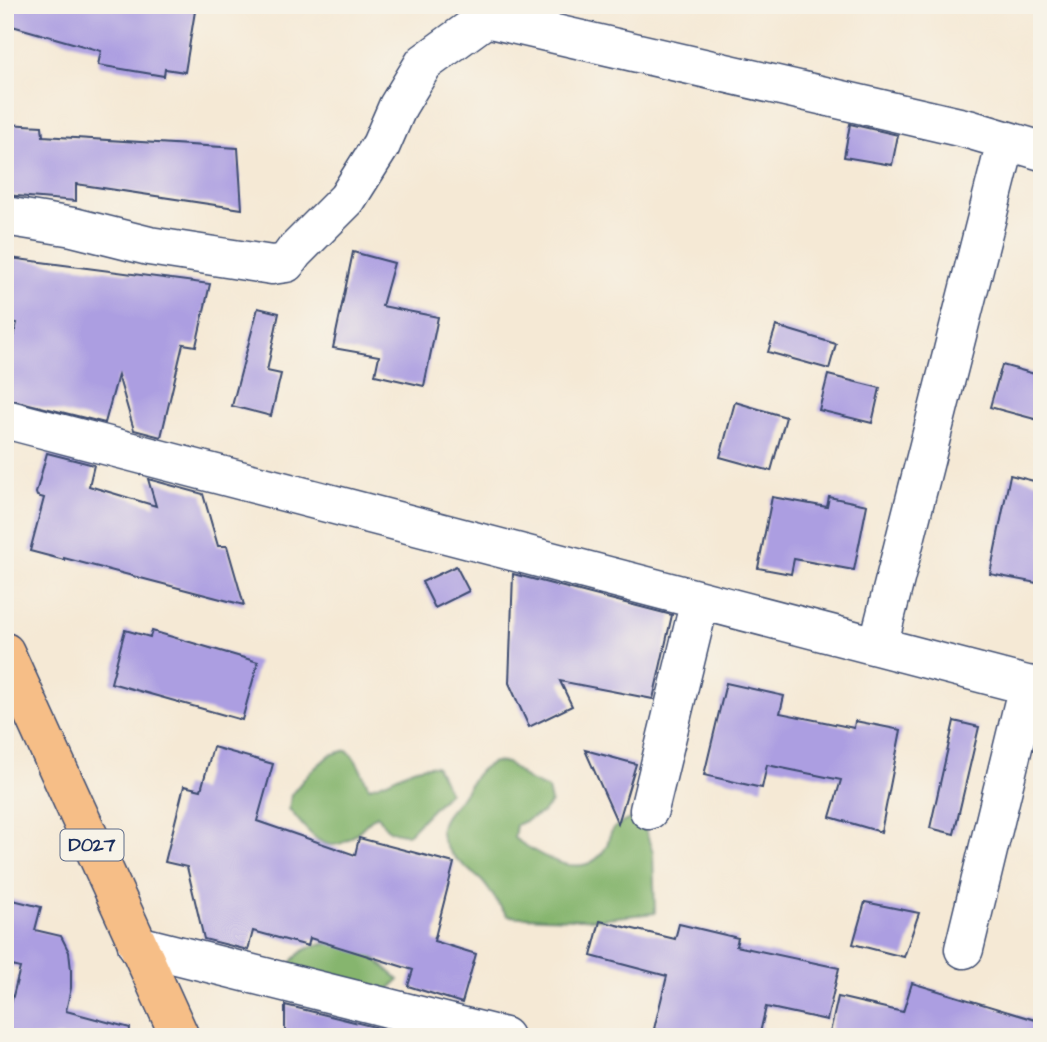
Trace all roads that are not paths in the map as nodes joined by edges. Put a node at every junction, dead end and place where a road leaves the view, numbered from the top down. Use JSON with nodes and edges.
{"nodes":[{"id":1,"x":1024,"y":146,"type":"edge"},
{"id":2,"x":5,"y":216,"type":"edge"},
{"id":3,"x":5,"y":419,"type":"edge"},
{"id":4,"x":700,"y":600,"type":"junction"},
{"id":5,"x":878,"y":646,"type":"junction"},
{"id":6,"x":5,"y":653,"type":"edge"},
{"id":7,"x":1035,"y":687,"type":"edge"},
{"id":8,"x":649,"y":810,"type":"dead end"},
{"id":9,"x":137,"y":945,"type":"junction"},
{"id":10,"x":964,"y":949,"type":"dead end"},
{"id":11,"x":180,"y":1037,"type":"edge"},
{"id":12,"x":505,"y":1037,"type":"edge"}],
"edges":[{"from":1,"to":2,"type":"street"},
{"from":1,"to":5,"type":"street"},
{"from":3,"to":4,"type":"street"},
{"from":4,"to":5,"type":"street"},
{"from":4,"to":8,"type":"street"},
{"from":5,"to":7,"type":"street"},
{"from":6,"to":9,"type":"main road","number":"D027"},
{"from":7,"to":10,"type":"street"},
{"from":9,"to":11,"type":"main road","number":"D027"},
{"from":9,"to":12,"type":"street"}]}
